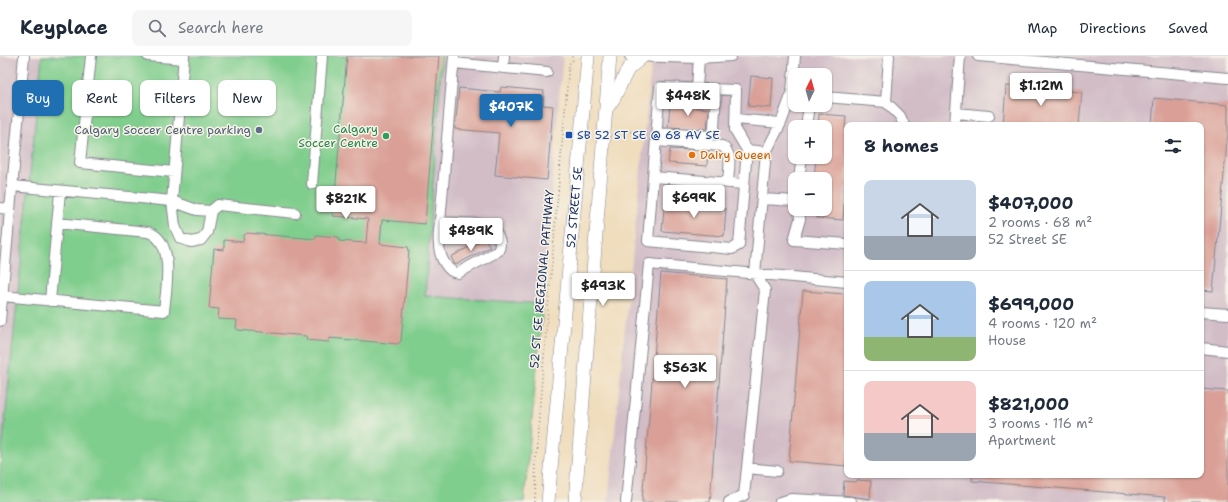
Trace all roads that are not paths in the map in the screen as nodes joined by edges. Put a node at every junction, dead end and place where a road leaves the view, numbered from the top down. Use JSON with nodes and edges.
{"nodes":[{"id":1,"x":24,"y":56,"type":"edge"},
{"id":2,"x":91,"y":56,"type":"edge"},
{"id":3,"x":148,"y":56,"type":"edge"},
{"id":4,"x":322,"y":56,"type":"edge"},
{"id":5,"x":504,"y":56,"type":"edge"},
{"id":6,"x":588,"y":56,"type":"edge"},
{"id":7,"x":610,"y":56,"type":"edge"},
{"id":8,"x":636,"y":56,"type":"edge"},
{"id":9,"x":731,"y":56,"type":"edge"},
{"id":10,"x":795,"y":56,"type":"edge"},
{"id":11,"x":889,"y":56,"type":"edge"},
{"id":12,"x":960,"y":56,"type":"edge"},
{"id":13,"x":978,"y":56,"type":"edge"},
{"id":14,"x":184,"y":58,"type":"edge"},
{"id":15,"x":699,"y":58,"type":"junction"},
{"id":16,"x":454,"y":60,"type":"edge"},
{"id":17,"x":503,"y":68,"type":"junction"},
{"id":18,"x":794,"y":68,"type":"edge"},
{"id":19,"x":547,"y":72,"type":"dead end"},
{"id":20,"x":1228,"y":78,"type":"edge"},
{"id":21,"x":697,"y":88,"type":"junction"},
{"id":22,"x":716,"y":89,"type":"junction"},
{"id":23,"x":832,"y":98,"type":"edge"},
{"id":24,"x":886,"y":102,"type":"junction"},
{"id":25,"x":788,"y":106,"type":"edge"},
{"id":26,"x":606,"y":109,"type":"junction"},
{"id":27,"x":956,"y":114,"type":"junction"},
{"id":28,"x":989,"y":116,"type":"dead end"},
{"id":29,"x":735,"y":119,"type":"junction"},
{"id":30,"x":903,"y":122,"type":"edge"},
{"id":31,"x":955,"y":122,"type":"edge"},
{"id":32,"x":781,"y":123,"type":"junction"},
{"id":33,"x":656,"y":136,"type":"junction"},
{"id":34,"x":747,"y":150,"type":"junction"},
{"id":35,"x":766,"y":152,"type":"junction"},
{"id":36,"x":174,"y":172,"type":"junction"},
{"id":37,"x":653,"y":177,"type":"junction"},
{"id":38,"x":728,"y":183,"type":"junction"},
{"id":39,"x":312,"y":184,"type":"dead end"},
{"id":40,"x":744,"y":184,"type":"junction"},
{"id":41,"x":12,"y":186,"type":"junction"},
{"id":42,"x":60,"y":192,"type":"junction"},
{"id":43,"x":762,"y":199,"type":"junction"},
{"id":44,"x":172,"y":201,"type":"junction"},
{"id":45,"x":788,"y":201,"type":"edge"},
{"id":46,"x":0,"y":208,"type":"edge"},
{"id":47,"x":10,"y":208,"type":"junction"},
{"id":48,"x":211,"y":211,"type":"junction"},
{"id":49,"x":295,"y":213,"type":"dead end"},
{"id":50,"x":800,"y":216,"type":"edge"},
{"id":51,"x":440,"y":222,"type":"junction"},
{"id":52,"x":57,"y":223,"type":"junction"},
{"id":53,"x":844,"y":244,"type":"edge"},
{"id":54,"x":755,"y":274,"type":"junction"},
{"id":55,"x":844,"y":282,"type":"edge"},
{"id":56,"x":2,"y":296,"type":"junction"},
{"id":57,"x":50,"y":301,"type":"junction"},
{"id":58,"x":1204,"y":312,"type":"edge"},
{"id":59,"x":1228,"y":314,"type":"edge"},
{"id":60,"x":0,"y":321,"type":"edge"},
{"id":61,"x":1204,"y":348,"type":"edge"},
{"id":62,"x":1228,"y":350,"type":"edge"},
{"id":63,"x":747,"y":468,"type":"junction"},
{"id":64,"x":778,"y":470,"type":"dead end"},
{"id":65,"x":548,"y":502,"type":"edge"},
{"id":66,"x":575,"y":502,"type":"edge"},
{"id":67,"x":626,"y":502,"type":"edge"},
{"id":68,"x":729,"y":502,"type":"edge"},
{"id":69,"x":780,"y":502,"type":"edge"},
{"id":70,"x":851,"y":502,"type":"edge"}],
"edges":[{"from":1,"to":41,"type":"street"},
{"from":2,"to":36,"type":"street"},
{"from":3,"to":14,"type":"street"},
{"from":4,"to":39,"type":"street"},
{"from":5,"to":17,"type":"street"},
{"from":6,"to":65,"type":"main road","name":"52 STREET SE"},
{"from":7,"to":26,"type":"main road","name":"52 STREET SE"},
{"from":8,"to":15,"type":"street"},
{"from":8,"to":26,"type":"main road"},
{"from":9,"to":15,"type":"street"},
{"from":10,"to":18,"type":"street"},
{"from":11,"to":24,"type":"street"},
{"from":12,"to":27,"type":"street"},
{"from":13,"to":20,"type":"street"},
{"from":14,"to":36,"type":"street"},
{"from":15,"to":21,"type":"street"},
{"from":16,"to":17,"type":"street"},
{"from":16,"to":51,"type":"street"},
{"from":17,"to":19,"type":"street"},
{"from":21,"to":22,"type":"street"},
{"from":21,"to":33,"type":"street"},
{"from":22,"to":29,"type":"street"},
{"from":22,"to":33,"type":"street"},
{"from":23,"to":24,"type":"street"},
{"from":24,"to":30,"type":"street"},
{"from":25,"to":32,"type":"street"},
{"from":26,"to":66,"type":"main road","name":"52 STREET SE"},
{"from":27,"to":28,"type":"street"},
{"from":27,"to":31,"type":"street"},
{"from":29,"to":32,"type":"street"},
{"from":29,"to":34,"type":"street"},
{"from":32,"to":35,"type":"street"},
{"from":33,"to":37,"type":"street"},
{"from":33,"to":38,"type":"street"},
{"from":34,"to":35,"type":"street"},
{"from":34,"to":40,"type":"street"},
{"from":35,"to":43,"type":"street"},
{"from":36,"to":44,"type":"street"},
{"from":37,"to":38,"type":"street"},
{"from":37,"to":40,"type":"street"},
{"from":38,"to":40,"type":"street"},
{"from":41,"to":42,"type":"street"},
{"from":41,"to":47,"type":"street"},
{"from":42,"to":44,"type":"street"},
{"from":42,"to":52,"type":"street"},
{"from":43,"to":45,"type":"street"},
{"from":43,"to":54,"type":"street"},
{"from":44,"to":48,"type":"street"},
{"from":44,"to":48,"type":"street"},
{"from":46,"to":47,"type":"street"},
{"from":47,"to":56,"type":"street"},
{"from":48,"to":49,"type":"street"},
{"from":50,"to":53,"type":"street"},
{"from":51,"to":51,"type":"street"},
{"from":52,"to":57,"type":"street"},
{"from":52,"to":57,"type":"street"},
{"from":54,"to":55,"type":"street"},
{"from":54,"to":63,"type":"street"},
{"from":54,"to":67,"type":"street"},
{"from":56,"to":57,"type":"street"},
{"from":56,"to":60,"type":"street"},
{"from":58,"to":59,"type":"street"},
{"from":61,"to":62,"type":"street"},
{"from":63,"to":64,"type":"street"},
{"from":63,"to":68,"type":"street"},
{"from":69,"to":70,"type":"street"}]}
